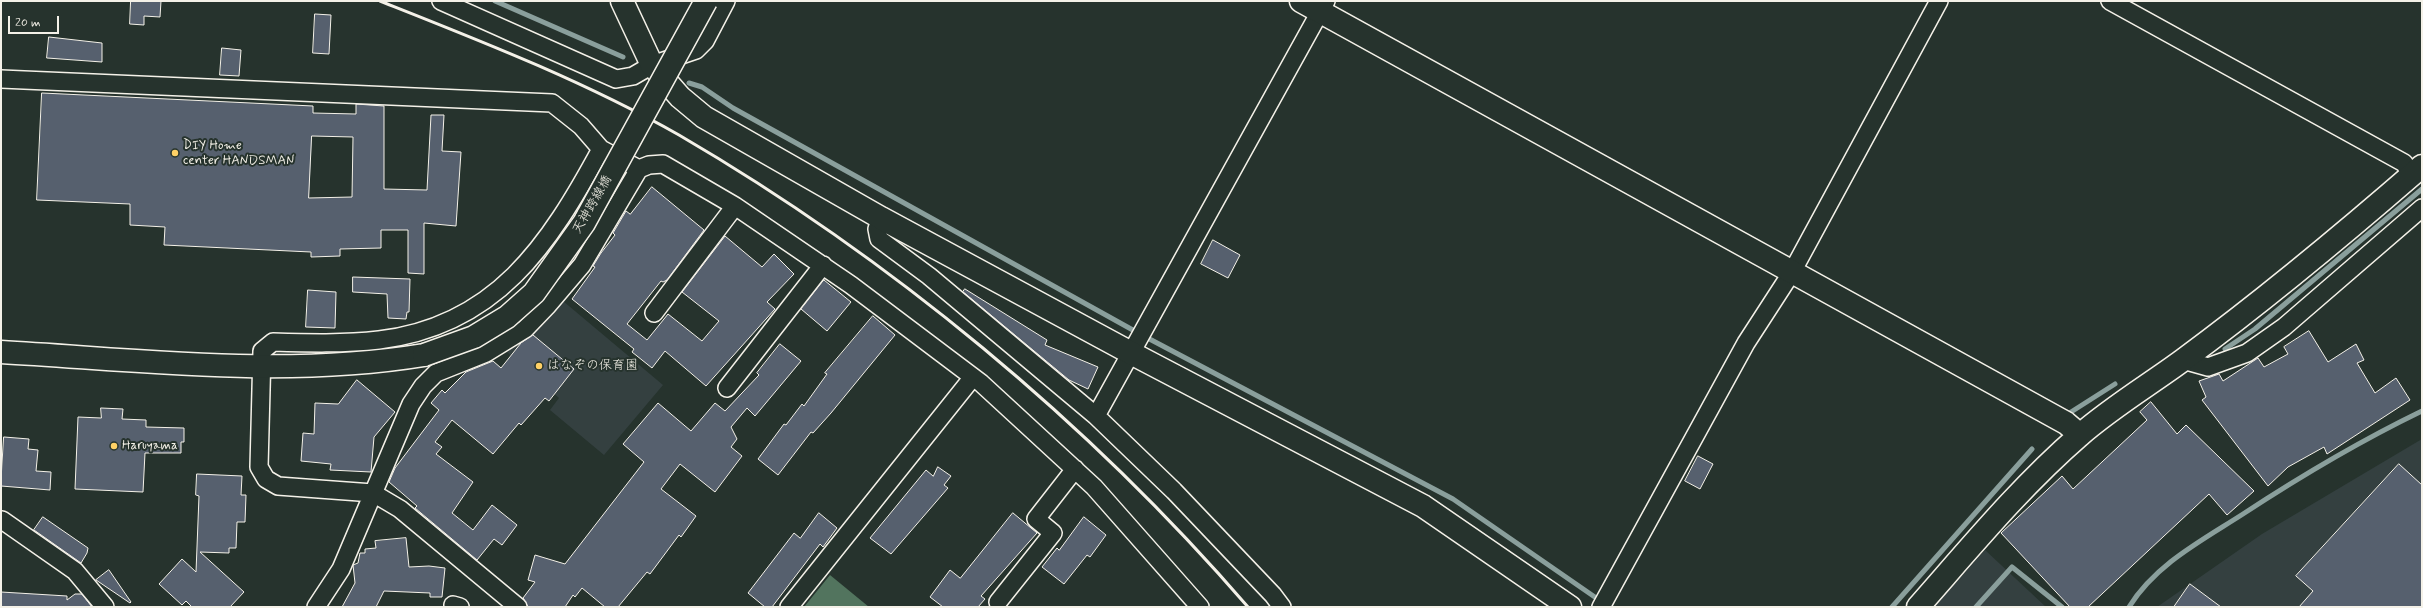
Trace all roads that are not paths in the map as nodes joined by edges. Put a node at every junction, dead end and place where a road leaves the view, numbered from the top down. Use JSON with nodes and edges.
{"nodes":[{"id":1,"x":441,"y":1,"type":"edge"},
{"id":2,"x":622,"y":1,"type":"edge"},
{"id":3,"x":706,"y":1,"type":"edge"},
{"id":4,"x":726,"y":1,"type":"edge"},
{"id":5,"x":1301,"y":1,"type":"edge"},
{"id":6,"x":1939,"y":1,"type":"edge"},
{"id":7,"x":2110,"y":1,"type":"edge"},
{"id":8,"x":1323,"y":6,"type":"edge"},
{"id":9,"x":652,"y":65,"type":"junction"},
{"id":10,"x":1,"y":80,"type":"edge"},
{"id":11,"x":601,"y":149,"type":"junction"},
{"id":12,"x":639,"y":169,"type":"junction"},
{"id":13,"x":2417,"y":171,"type":"edge"},
{"id":14,"x":735,"y":206,"type":"junction"},
{"id":15,"x":2422,"y":208,"type":"edge"},
{"id":16,"x":881,"y":218,"type":"junction"},
{"id":17,"x":823,"y":266,"type":"junction"},
{"id":18,"x":1792,"y":272,"type":"junction"},
{"id":19,"x":654,"y":312,"type":"dead end"},
{"id":20,"x":1134,"y":348,"type":"junction"},
{"id":21,"x":1,"y":352,"type":"edge"},
{"id":22,"x":2183,"y":360,"type":"junction"},
{"id":23,"x":261,"y":367,"type":"junction"},
{"id":24,"x":973,"y":377,"type":"junction"},
{"id":25,"x":728,"y":388,"type":"dead end"},
{"id":26,"x":1096,"y":416,"type":"junction"},
{"id":27,"x":2080,"y":435,"type":"junction"},
{"id":28,"x":1075,"y":469,"type":"junction"},
{"id":29,"x":373,"y":493,"type":"junction"},
{"id":30,"x":2,"y":520,"type":"edge"},
{"id":31,"x":998,"y":602,"type":"dead end"},
{"id":32,"x":1604,"y":602,"type":"edge"},
{"id":33,"x":105,"y":607,"type":"edge"},
{"id":34,"x":316,"y":607,"type":"edge"},
{"id":35,"x":518,"y":607,"type":"edge"},
{"id":36,"x":789,"y":607,"type":"edge"},
{"id":37,"x":1200,"y":607,"type":"edge"},
{"id":38,"x":1282,"y":607,"type":"edge"},
{"id":39,"x":1570,"y":607,"type":"edge"},
{"id":40,"x":1918,"y":607,"type":"edge"}],
"edges":[{"from":1,"to":9,"type":"street"},
{"from":2,"to":9,"type":"street"},
{"from":3,"to":23,"type":"street","name":"天神跨線橋","bridge":true},
{"from":4,"to":9,"type":"street"},
{"from":5,"to":8,"type":"street"},
{"from":6,"to":18,"type":"street"},
{"from":7,"to":13,"type":"street"},
{"from":8,"to":18,"type":"street"},
{"from":8,"to":20,"type":"street"},
{"from":9,"to":16,"type":"street"},
{"from":10,"to":11,"type":"street"},
{"from":11,"to":12,"type":"street"},
{"from":11,"to":23,"type":"street"},
{"from":12,"to":14,"type":"street"},
{"from":12,"to":29,"type":"street"},
{"from":13,"to":22,"type":"street"},
{"from":14,"to":17,"type":"street"},
{"from":14,"to":19,"type":"street"},
{"from":15,"to":22,"type":"street"},
{"from":16,"to":20,"type":"street"},
{"from":16,"to":26,"type":"street"},
{"from":17,"to":24,"type":"street"},
{"from":17,"to":25,"type":"street"},
{"from":18,"to":27,"type":"street"},
{"from":18,"to":32,"type":"street"},
{"from":20,"to":26,"type":"street"},
{"from":20,"to":39,"type":"street"},
{"from":21,"to":23,"type":"street","name":"天神跨線橋"},
{"from":22,"to":27,"type":"street"},
{"from":23,"to":29,"type":"street"},
{"from":24,"to":28,"type":"street"},
{"from":24,"to":36,"type":"street"},
{"from":26,"to":38,"type":"street"},
{"from":27,"to":40,"type":"street"},
{"from":28,"to":31,"type":"street"},
{"from":28,"to":37,"type":"street"},
{"from":29,"to":34,"type":"street"},
{"from":29,"to":35,"type":"street"},
{"from":30,"to":33,"type":"street"}]}
